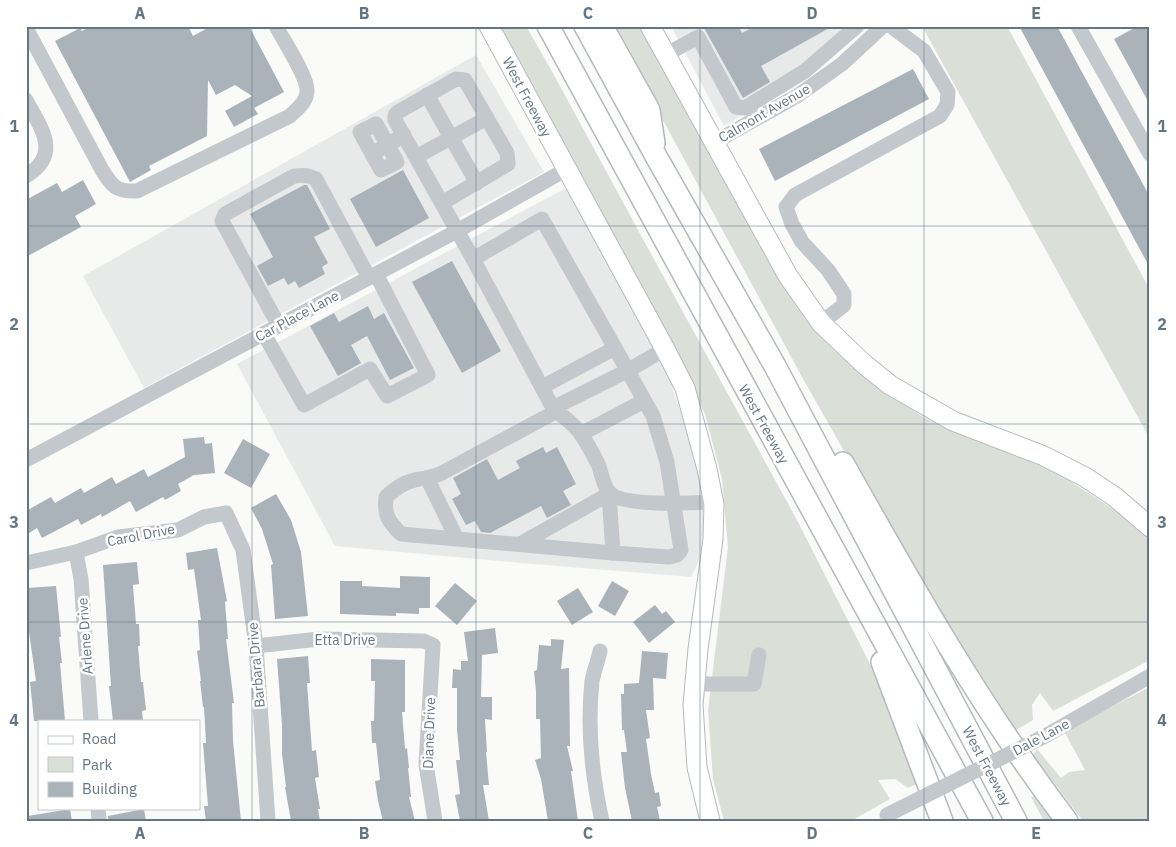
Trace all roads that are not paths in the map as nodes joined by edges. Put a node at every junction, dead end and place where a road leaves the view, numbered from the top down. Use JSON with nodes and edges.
{"nodes":[{"id":1,"x":276,"y":26,"type":"edge"},
{"id":2,"x":489,"y":26,"type":"edge"},
{"id":3,"x":536,"y":26,"type":"edge"},
{"id":4,"x":548,"y":26,"type":"edge"},
{"id":5,"x":585,"y":26,"type":"edge"},
{"id":6,"x":602,"y":26,"type":"edge"},
{"id":7,"x":650,"y":26,"type":"edge"},
{"id":8,"x":857,"y":26,"type":"edge"},
{"id":9,"x":883,"y":26,"type":"edge"},
{"id":10,"x":891,"y":26,"type":"edge"},
{"id":11,"x":1078,"y":26,"type":"edge"},
{"id":12,"x":26,"y":28,"type":"edge"},
{"id":13,"x":695,"y":32,"type":"edge"},
{"id":14,"x":561,"y":50,"type":"junction"},
{"id":15,"x":665,"y":55,"type":"junction"},
{"id":16,"x":427,"y":95,"type":"junction"},
{"id":17,"x":26,"y":100,"type":"edge"},
{"id":18,"x":487,"y":118,"type":"junction"},
{"id":19,"x":404,"y":136,"type":"junction"},
{"id":20,"x":451,"y":137,"type":"junction"},
{"id":21,"x":713,"y":143,"type":"junction"},
{"id":22,"x":388,"y":145,"type":"junction"},
{"id":23,"x":1150,"y":154,"type":"edge"},
{"id":24,"x":416,"y":157,"type":"junction"},
{"id":25,"x":656,"y":158,"type":"junction"},
{"id":26,"x":566,"y":169,"type":"junction"},
{"id":27,"x":26,"y":176,"type":"edge"},
{"id":28,"x":477,"y":182,"type":"junction"},
{"id":29,"x":442,"y":203,"type":"junction"},
{"id":30,"x":457,"y":230,"type":"junction"},
{"id":31,"x":473,"y":259,"type":"junction"},
{"id":32,"x":373,"y":276,"type":"junction"},
{"id":33,"x":821,"y":322,"type":"junction"},
{"id":34,"x":278,"y":326,"type":"junction"},
{"id":35,"x":264,"y":334,"type":"junction"},
{"id":36,"x":614,"y":348,"type":"junction"},
{"id":37,"x":665,"y":349,"type":"junction"},
{"id":38,"x":775,"y":366,"type":"junction"},
{"id":39,"x":626,"y":370,"type":"junction"},
{"id":40,"x":542,"y":387,"type":"junction"},
{"id":41,"x":644,"y":401,"type":"junction"},
{"id":42,"x":555,"y":409,"type":"junction"},
{"id":43,"x":581,"y":434,"type":"junction"},
{"id":44,"x":26,"y":460,"type":"edge"},
{"id":45,"x":427,"y":478,"type":"junction"},
{"id":46,"x":609,"y":494,"type":"junction"},
{"id":47,"x":713,"y":502,"type":"junction"},
{"id":48,"x":674,"y":504,"type":"junction"},
{"id":49,"x":226,"y":513,"type":"joint"},
{"id":50,"x":1150,"y":527,"type":"edge"},
{"id":51,"x":457,"y":539,"type":"junction"},
{"id":52,"x":520,"y":544,"type":"junction"},
{"id":53,"x":76,"y":552,"type":"junction"},
{"id":54,"x":613,"y":554,"type":"junction"},
{"id":55,"x":26,"y":563,"type":"edge"},
{"id":56,"x":864,"y":607,"type":"junction"},
{"id":57,"x":433,"y":645,"type":"joint"},
{"id":58,"x":256,"y":646,"type":"junction"},
{"id":59,"x":600,"y":651,"type":"dead end"},
{"id":60,"x":759,"y":655,"type":"dead end"},
{"id":61,"x":1150,"y":676,"type":"edge"},
{"id":62,"x":695,"y":684,"type":"junction"},
{"id":63,"x":91,"y":720,"type":"edge"},
{"id":64,"x":942,"y":749,"type":"junction"},
{"id":65,"x":883,"y":818,"type":"edge"},
{"id":66,"x":268,"y":821,"type":"edge"},
{"id":67,"x":435,"y":821,"type":"edge"},
{"id":68,"x":602,"y":821,"type":"edge"},
{"id":69,"x":710,"y":821,"type":"edge"},
{"id":70,"x":942,"y":821,"type":"edge"},
{"id":71,"x":968,"y":821,"type":"edge"},
{"id":72,"x":982,"y":821,"type":"edge"},
{"id":73,"x":1016,"y":821,"type":"edge"},
{"id":74,"x":1067,"y":821,"type":"edge"}],
"edges":[{"from":1,"to":12,"type":"street"},
{"from":2,"to":26,"type":"main road","name":"West Freeway"},
{"from":3,"to":14,"type":"highway"},
{"from":4,"to":14,"type":"highway","name":"West Freeway"},
{"from":5,"to":25,"type":"highway","name":"West Freeway"},
{"from":6,"to":25,"type":"highway"},
{"from":7,"to":15,"type":"main road"},
{"from":8,"to":13,"type":"street"},
{"from":9,"to":21,"type":"street","name":"Calmont Avenue"},
{"from":10,"to":33,"type":"street"},
{"from":11,"to":23,"type":"street"},
{"from":13,"to":15,"type":"street"},
{"from":14,"to":56,"type":"highway","name":"West Freeway"},
{"from":15,"to":21,"type":"main road"},
{"from":16,"to":18,"type":"street"},
{"from":16,"to":19,"type":"street"},
{"from":16,"to":20,"type":"street"},
{"from":17,"to":27,"type":"street"},
{"from":18,"to":20,"type":"street"},
{"from":18,"to":28,"type":"street"},
{"from":19,"to":22,"type":"street"},
{"from":19,"to":24,"type":"street"},
{"from":20,"to":24,"type":"street"},
{"from":20,"to":28,"type":"street"},
{"from":21,"to":33,"type":"main road"},
{"from":22,"to":22,"type":"street"},
{"from":24,"to":29,"type":"street"},
{"from":25,"to":38,"type":"highway","name":"West Freeway"},
{"from":26,"to":30,"type":"street","name":"Car Place Lane"},
{"from":26,"to":37,"type":"main road","name":"West Freeway"},
{"from":28,"to":29,"type":"street"},
{"from":29,"to":30,"type":"street"},
{"from":30,"to":31,"type":"street"},
{"from":30,"to":32,"type":"street","name":"Car Place Lane"},
{"from":31,"to":36,"type":"street"},
{"from":31,"to":40,"type":"street"},
{"from":32,"to":34,"type":"street","name":"Car Place Lane"},
{"from":32,"to":34,"type":"street"},
{"from":32,"to":35,"type":"street"},
{"from":33,"to":50,"type":"main road"},
{"from":34,"to":35,"type":"street","name":"Car Place Lane"},
{"from":35,"to":44,"type":"street","name":"Car Place Lane"},
{"from":36,"to":39,"type":"street"},
{"from":36,"to":40,"type":"street"},
{"from":37,"to":39,"type":"street"},
{"from":37,"to":47,"type":"main road","name":"West Freeway"},
{"from":38,"to":73,"type":"highway","name":"West Freeway"},
{"from":38,"to":74,"type":"highway"},
{"from":39,"to":41,"type":"street"},
{"from":39,"to":42,"type":"street"},
{"from":40,"to":42,"type":"street"},
{"from":41,"to":43,"type":"street"},
{"from":41,"to":48,"type":"street"},
{"from":42,"to":43,"type":"street"},
{"from":42,"to":45,"type":"street"},
{"from":43,"to":46,"type":"street"},
{"from":45,"to":51,"type":"street"},
{"from":45,"to":51,"type":"street"},
{"from":46,"to":48,"type":"street"},
{"from":46,"to":52,"type":"street"},
{"from":46,"to":54,"type":"street"},
{"from":47,"to":48,"type":"street"},
{"from":47,"to":62,"type":"main road","name":"West Freeway"},
{"from":48,"to":54,"type":"street"},
{"from":49,"to":53,"type":"street","name":"Carol Drive"},
{"from":49,"to":58,"type":"street","name":"Barbara Drive"},
{"from":51,"to":52,"type":"street"},
{"from":52,"to":54,"type":"street"},
{"from":53,"to":55,"type":"street","name":"Carol Drive"},
{"from":53,"to":63,"type":"street","name":"Arlene Drive"},
{"from":56,"to":64,"type":"highway","name":"West Freeway"},
{"from":56,"to":70,"type":"highway"},
{"from":57,"to":58,"type":"street","name":"Etta Drive"},
{"from":57,"to":67,"type":"street","name":"Diane Drive"},
{"from":58,"to":66,"type":"street","name":"Barbara Drive"},
{"from":59,"to":68,"type":"street"},
{"from":60,"to":62,"type":"street"},
{"from":61,"to":65,"type":"street","name":"Dale Lane","bridge":true},
{"from":62,"to":69,"type":"main road","name":"West Freeway"},
{"from":64,"to":71,"type":"highway"},
{"from":64,"to":72,"type":"highway","name":"West Freeway"}]}
